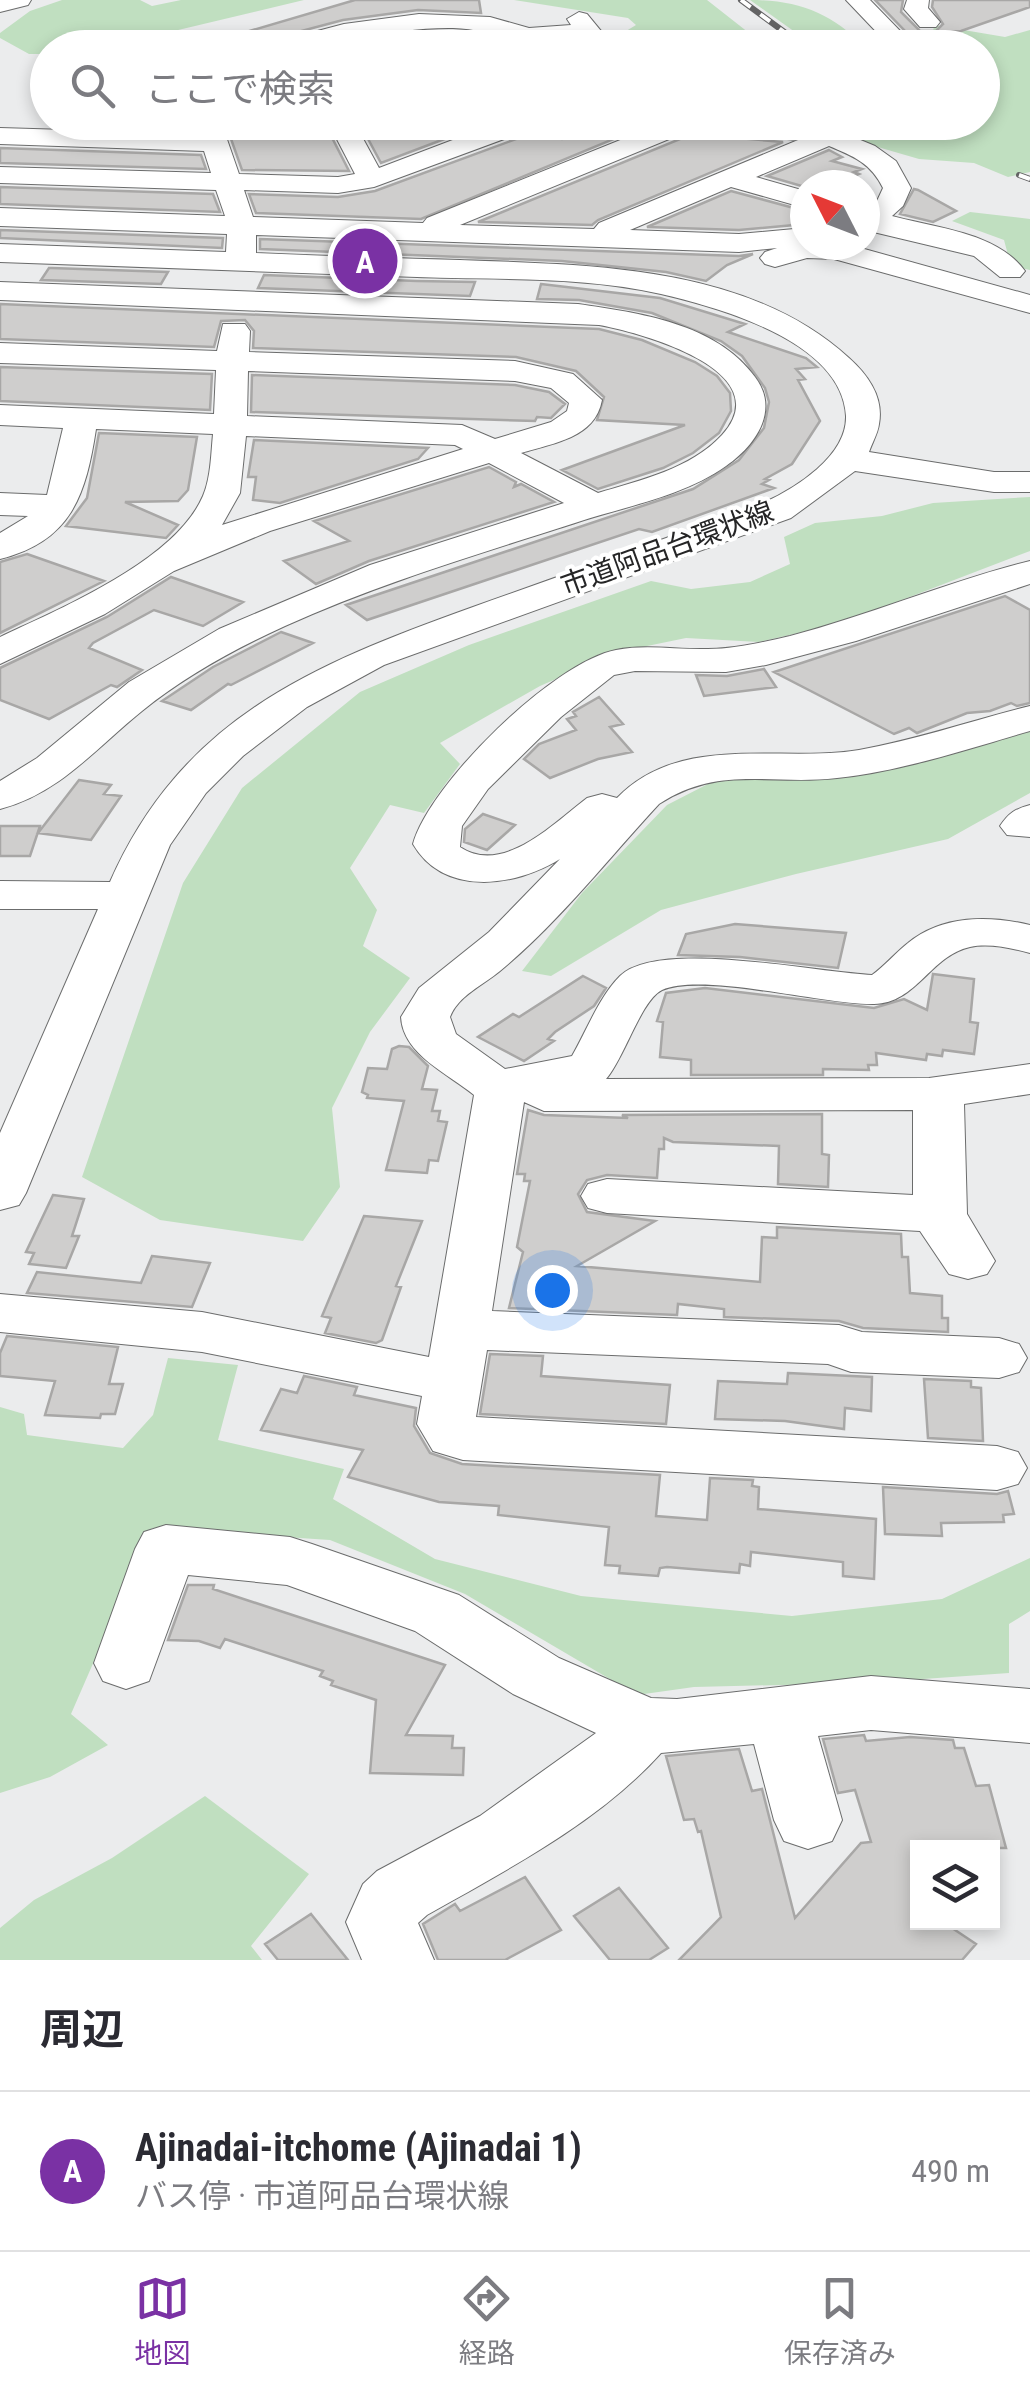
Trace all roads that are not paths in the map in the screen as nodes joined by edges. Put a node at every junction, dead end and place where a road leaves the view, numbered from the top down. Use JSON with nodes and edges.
{"nodes":[{"id":1,"x":20,"y":0,"type":"edge"},
{"id":2,"x":857,"y":0,"type":"edge"},
{"id":3,"x":0,"y":5,"type":"edge"},
{"id":4,"x":442,"y":6,"type":"edge"},
{"id":5,"x":352,"y":16,"type":"junction"},
{"id":6,"x":579,"y":19,"type":"dead end"},
{"id":7,"x":316,"y":30,"type":"edge"},
{"id":8,"x":386,"y":30,"type":"edge"},
{"id":9,"x":527,"y":30,"type":"edge"},
{"id":10,"x":588,"y":30,"type":"edge"},
{"id":11,"x":886,"y":30,"type":"edge"},
{"id":12,"x":30,"y":132,"type":"edge"},
{"id":13,"x":0,"y":136,"type":"edge"},
{"id":14,"x":215,"y":140,"type":"edge"},
{"id":15,"x":350,"y":140,"type":"edge"},
{"id":16,"x":458,"y":140,"type":"edge"},
{"id":17,"x":645,"y":140,"type":"edge"},
{"id":18,"x":820,"y":140,"type":"edge"},
{"id":19,"x":830,"y":140,"type":"edge"},
{"id":20,"x":0,"y":175,"type":"edge"},
{"id":21,"x":374,"y":178,"type":"junction"},
{"id":22,"x":729,"y":178,"type":"junction"},
{"id":23,"x":229,"y":183,"type":"junction"},
{"id":24,"x":790,"y":196,"type":"edge"},
{"id":25,"x":880,"y":210,"type":"edge"},
{"id":26,"x":0,"y":218,"type":"edge"},
{"id":27,"x":880,"y":223,"type":"edge"},
{"id":28,"x":242,"y":226,"type":"junction"},
{"id":29,"x":421,"y":232,"type":"junction"},
{"id":30,"x":602,"y":238,"type":"junction"},
{"id":31,"x":790,"y":239,"type":"edge"},
{"id":32,"x":0,"y":253,"type":"edge"},
{"id":33,"x":241,"y":262,"type":"junction"},
{"id":34,"x":1010,"y":271,"type":"dead end"},
{"id":35,"x":0,"y":291,"type":"edge"},
{"id":36,"x":700,"y":298,"type":"junction"},
{"id":37,"x":237,"y":300,"type":"junction"},
{"id":38,"x":1030,"y":304,"type":"edge"},
{"id":39,"x":496,"y":309,"type":"junction"},
{"id":40,"x":648,"y":327,"type":"junction"},
{"id":41,"x":0,"y":353,"type":"edge"},
{"id":42,"x":232,"y":363,"type":"junction"},
{"id":43,"x":480,"y":370,"type":"junction"},
{"id":44,"x":0,"y":416,"type":"edge"},
{"id":45,"x":80,"y":419,"type":"junction"},
{"id":46,"x":228,"y":425,"type":"junction"},
{"id":47,"x":495,"y":450,"type":"junction"},
{"id":48,"x":846,"y":459,"type":"junction"},
{"id":49,"x":1030,"y":482,"type":"edge"},
{"id":50,"x":0,"y":504,"type":"edge"},
{"id":51,"x":60,"y":506,"type":"junction"},
{"id":52,"x":216,"y":506,"type":"junction"},
{"id":53,"x":579,"y":510,"type":"junction"},
{"id":54,"x":258,"y":523,"type":"junction"},
{"id":55,"x":0,"y":548,"type":"edge"},
{"id":56,"x":620,"y":552,"type":"dead end"},
{"id":57,"x":169,"y":562,"type":"junction"},
{"id":58,"x":1030,"y":572,"type":"edge"},
{"id":59,"x":0,"y":652,"type":"edge"},
{"id":60,"x":1030,"y":718,"type":"edge"},
{"id":61,"x":854,"y":763,"type":"junction"},
{"id":62,"x":0,"y":796,"type":"edge"},
{"id":63,"x":0,"y":895,"type":"edge"},
{"id":64,"x":128,"y":896,"type":"junction"},
{"id":65,"x":1030,"y":939,"type":"edge"},
{"id":66,"x":1030,"y":1079,"type":"edge"},
{"id":67,"x":498,"y":1091,"type":"junction"},
{"id":68,"x":938,"y":1092,"type":"junction"},
{"id":69,"x":19,"y":1108,"type":"edge"},
{"id":70,"x":0,"y":1192,"type":"edge"},
{"id":71,"x":607,"y":1196,"type":"dead end"},
{"id":72,"x":940,"y":1214,"type":"junction"},
{"id":73,"x":968,"y":1260,"type":"dead end"},
{"id":74,"x":0,"y":1313,"type":"edge"},
{"id":75,"x":458,"y":1356,"type":"junction"},
{"id":76,"x":999,"y":1358,"type":"dead end"},
{"id":77,"x":997,"y":1468,"type":"dead end"},
{"id":78,"x":126,"y":1662,"type":"dead end"},
{"id":79,"x":779,"y":1714,"type":"junction"},
{"id":80,"x":645,"y":1724,"type":"junction"},
{"id":81,"x":1026,"y":1726,"type":"edge"},
{"id":82,"x":808,"y":1820,"type":"dead end"},
{"id":83,"x":398,"y":1960,"type":"edge"}],
"edges":[{"from":1,"to":3,"type":"street"},
{"from":2,"to":11,"type":"street"},
{"from":4,"to":5,"type":"street"},
{"from":4,"to":9,"type":"street"},
{"from":5,"to":7,"type":"street"},
{"from":5,"to":8,"type":"street"},
{"from":6,"to":10,"type":"street"},
{"from":12,"to":13,"type":"street"},
{"from":14,"to":23,"type":"street"},
{"from":15,"to":21,"type":"street"},
{"from":16,"to":21,"type":"street"},
{"from":17,"to":29,"type":"street"},
{"from":18,"to":22,"type":"street"},
{"from":19,"to":25,"type":"street"},
{"from":20,"to":23,"type":"street"},
{"from":21,"to":23,"type":"street"},
{"from":22,"to":24,"type":"street"},
{"from":22,"to":30,"type":"street"},
{"from":23,"to":28,"type":"street"},
{"from":26,"to":28,"type":"street"},
{"from":27,"to":34,"type":"street"},
{"from":28,"to":29,"type":"street"},
{"from":28,"to":33,"type":"street"},
{"from":29,"to":30,"type":"street"},
{"from":30,"to":31,"type":"street"},
{"from":32,"to":33,"type":"street","name":"市道阿品台環状線"},
{"from":33,"to":36,"type":"street","name":"市道阿品台環状線"},
{"from":33,"to":37,"type":"street"},
{"from":35,"to":37,"type":"street"},
{"from":36,"to":38,"type":"street"},
{"from":36,"to":40,"type":"street"},
{"from":36,"to":48,"type":"street","name":"市道阿品台環状線"},
{"from":37,"to":39,"type":"street"},
{"from":37,"to":42,"type":"street"},
{"from":39,"to":40,"type":"street"},
{"from":39,"to":43,"type":"street"},
{"from":40,"to":53,"type":"street"},
{"from":41,"to":42,"type":"street"},
{"from":42,"to":43,"type":"street"},
{"from":42,"to":46,"type":"street"},
{"from":43,"to":47,"type":"street"},
{"from":44,"to":45,"type":"street"},
{"from":45,"to":46,"type":"street"},
{"from":45,"to":51,"type":"street"},
{"from":46,"to":47,"type":"street"},
{"from":46,"to":52,"type":"street"},
{"from":47,"to":53,"type":"street"},
{"from":47,"to":54,"type":"street"},
{"from":48,"to":49,"type":"street"},
{"from":48,"to":64,"type":"street","name":"市道阿品台環状線"},
{"from":50,"to":51,"type":"street"},
{"from":51,"to":55,"type":"street"},
{"from":52,"to":54,"type":"street"},
{"from":52,"to":57,"type":"street"},
{"from":53,"to":56,"type":"street"},
{"from":53,"to":62,"type":"street"},
{"from":54,"to":57,"type":"street"},
{"from":57,"to":59,"type":"street"},
{"from":58,"to":61,"type":"street"},
{"from":60,"to":61,"type":"street"},
{"from":61,"to":67,"type":"street"},
{"from":63,"to":64,"type":"street"},
{"from":64,"to":69,"type":"street","name":"市道阿品台環状線"},
{"from":65,"to":67,"type":"street"},
{"from":66,"to":68,"type":"street"},
{"from":67,"to":68,"type":"street"},
{"from":67,"to":75,"type":"street"},
{"from":68,"to":72,"type":"street"},
{"from":69,"to":70,"type":"street","name":"市道阿品台環状線"},
{"from":71,"to":72,"type":"street"},
{"from":72,"to":73,"type":"street"},
{"from":74,"to":75,"type":"street"},
{"from":75,"to":76,"type":"street"},
{"from":75,"to":77,"type":"street"},
{"from":78,"to":80,"type":"street"},
{"from":79,"to":80,"type":"street"},
{"from":79,"to":81,"type":"street"},
{"from":79,"to":82,"type":"street"},
{"from":80,"to":83,"type":"street"}]}
